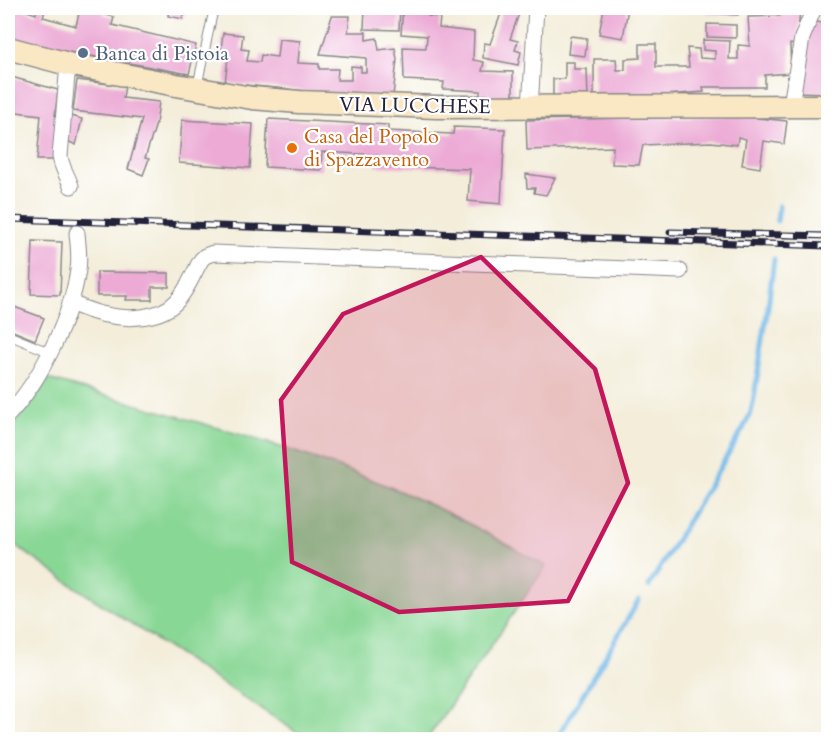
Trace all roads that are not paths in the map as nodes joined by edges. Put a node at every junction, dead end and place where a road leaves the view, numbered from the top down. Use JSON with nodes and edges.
{"nodes":[{"id":1,"x":214,"y":8,"type":"edge"},
{"id":2,"x":536,"y":8,"type":"edge"},
{"id":3,"x":814,"y":8,"type":"edge"},
{"id":4,"x":8,"y":48,"type":"edge"},
{"id":5,"x":68,"y":64,"type":"junction"},
{"id":6,"x":196,"y":89,"type":"junction"},
{"id":7,"x":791,"y":105,"type":"junction"},
{"id":8,"x":828,"y":106,"type":"edge"},
{"id":9,"x":530,"y":108,"type":"junction"},
{"id":10,"x":71,"y":186,"type":"dead end"},
{"id":11,"x":77,"y":233,"type":"dead end"},
{"id":12,"x":680,"y":271,"type":"dead end"},
{"id":13,"x":70,"y":303,"type":"junction"},
{"id":14,"x":8,"y":335,"type":"edge"},
{"id":15,"x":49,"y":352,"type":"junction"},
{"id":16,"x":8,"y":415,"type":"edge"}],
"edges":[{"from":1,"to":6,"type":"lane"},
{"from":2,"to":9,"type":"street"},
{"from":3,"to":7,"type":"street"},
{"from":4,"to":5,"type":"street","name":"VIA LUCCHESE"},
{"from":5,"to":6,"type":"street","name":"VIA LUCCHESE"},
{"from":5,"to":10,"type":"street"},
{"from":6,"to":9,"type":"street","name":"VIA LUCCHESE"},
{"from":7,"to":8,"type":"street","name":"VIA LUCCHESE"},
{"from":7,"to":9,"type":"street","name":"VIA LUCCHESE"},
{"from":11,"to":13,"type":"street"},
{"from":12,"to":13,"type":"street"},
{"from":13,"to":15,"type":"street"},
{"from":14,"to":15,"type":"lane"},
{"from":15,"to":16,"type":"street"}]}
